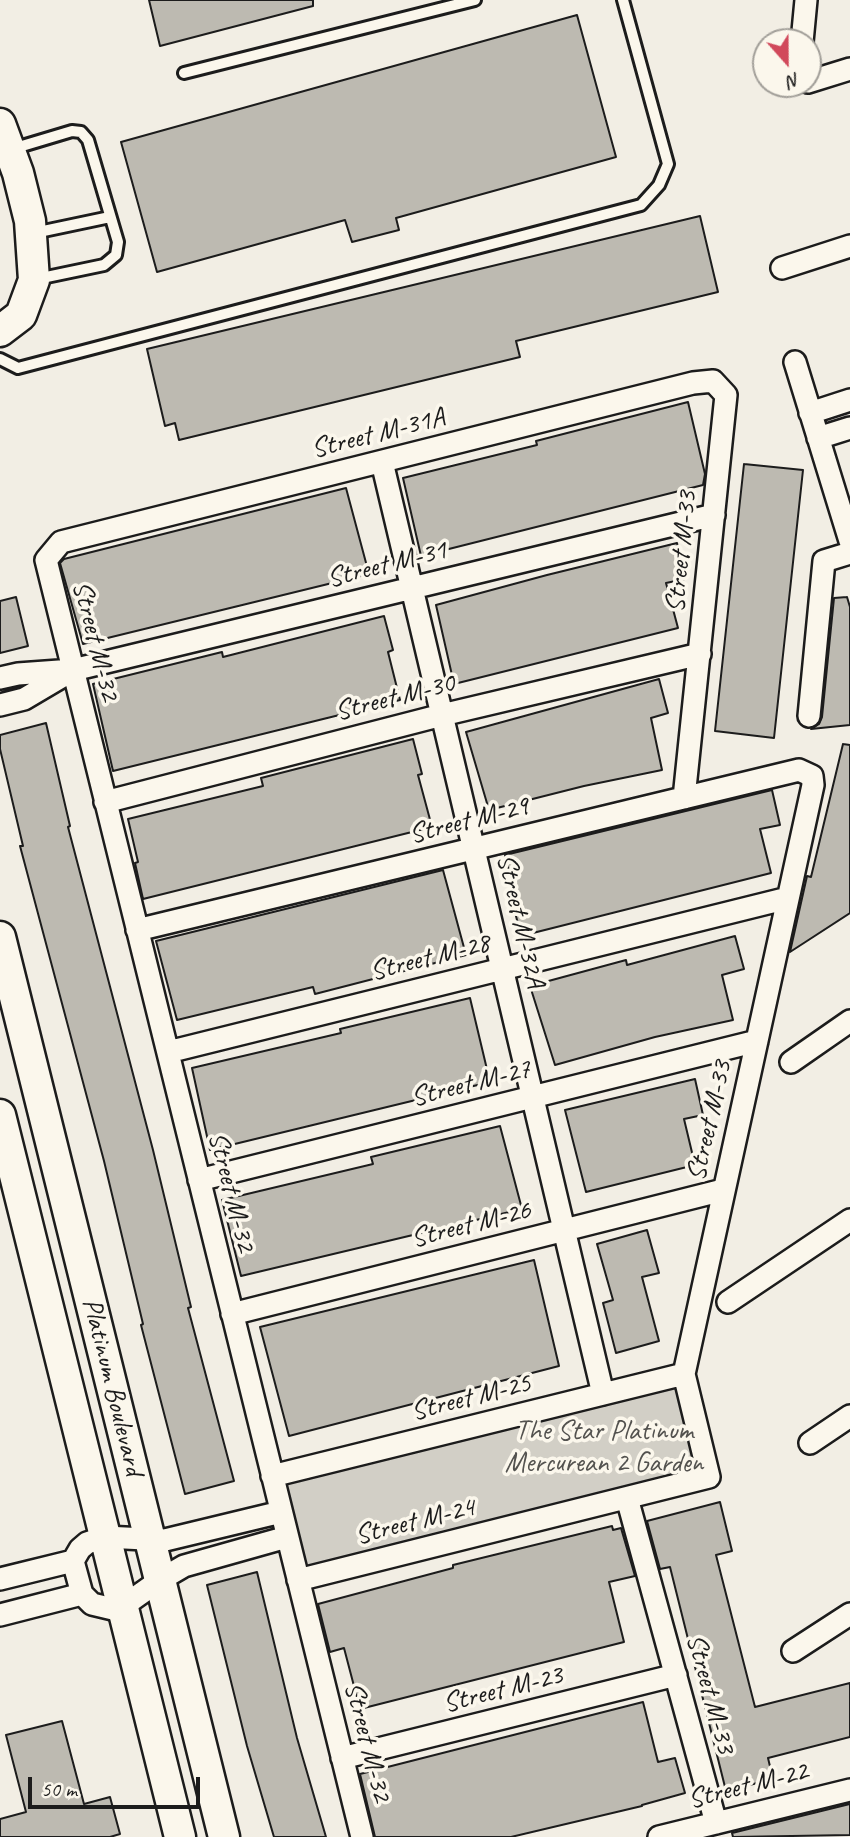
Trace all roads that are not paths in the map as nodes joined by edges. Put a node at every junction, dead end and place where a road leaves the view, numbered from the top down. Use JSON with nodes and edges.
{"nodes":[{"id":1,"x":475,"y":0,"type":"edge"},
{"id":2,"x":623,"y":0,"type":"edge"},
{"id":3,"x":806,"y":0,"type":"edge"},
{"id":4,"x":803,"y":28,"type":"edge"},
{"id":5,"x":850,"y":69,"type":"edge"},
{"id":6,"x":184,"y":73,"type":"dead end"},
{"id":7,"x":822,"y":78,"type":"edge"},
{"id":8,"x":5,"y":137,"type":"edge"},
{"id":9,"x":110,"y":217,"type":"junction"},
{"id":10,"x":31,"y":234,"type":"junction"},
{"id":11,"x":850,"y":246,"type":"edge"},
{"id":12,"x":782,"y":268,"type":"dead end"},
{"id":13,"x":34,"y":280,"type":"junction"},
{"id":14,"x":0,"y":331,"type":"edge"},
{"id":15,"x":0,"y":359,"type":"edge"},
{"id":16,"x":795,"y":362,"type":"dead end"},
{"id":17,"x":726,"y":395,"type":"joint"},
{"id":18,"x":850,"y":400,"type":"edge"},
{"id":19,"x":810,"y":413,"type":"junction"},
{"id":20,"x":850,"y":428,"type":"edge"},
{"id":21,"x":818,"y":438,"type":"junction"},
{"id":22,"x":383,"y":462,"type":"junction"},
{"id":23,"x":714,"y":515,"type":"junction"},
{"id":24,"x":850,"y":541,"type":"edge"},
{"id":25,"x":850,"y":553,"type":"edge"},
{"id":26,"x":46,"y":560,"type":"joint"},
{"id":27,"x":412,"y":587,"type":"junction"},
{"id":28,"x":700,"y":654,"type":"junction"},
{"id":29,"x":73,"y":670,"type":"junction"},
{"id":30,"x":0,"y":678,"type":"edge"},
{"id":31,"x":0,"y":705,"type":"edge"},
{"id":32,"x":442,"y":715,"type":"junction"},
{"id":33,"x":809,"y":716,"type":"dead end"},
{"id":34,"x":812,"y":776,"type":"joint"},
{"id":35,"x":684,"y":798,"type":"junction"},
{"id":36,"x":105,"y":802,"type":"junction"},
{"id":37,"x":474,"y":849,"type":"junction"},
{"id":38,"x":788,"y":898,"type":"junction"},
{"id":39,"x":137,"y":930,"type":"junction"},
{"id":40,"x":0,"y":937,"type":"edge"},
{"id":41,"x":502,"y":969,"type":"junction"},
{"id":42,"x":850,"y":1021,"type":"edge"},
{"id":43,"x":757,"y":1041,"type":"junction"},
{"id":44,"x":168,"y":1052,"type":"junction"},
{"id":45,"x":791,"y":1062,"type":"dead end"},
{"id":46,"x":533,"y":1097,"type":"junction"},
{"id":47,"x":0,"y":1115,"type":"edge"},
{"id":48,"x":199,"y":1180,"type":"junction"},
{"id":49,"x":723,"y":1190,"type":"junction"},
{"id":50,"x":850,"y":1220,"type":"edge"},
{"id":51,"x":564,"y":1230,"type":"junction"},
{"id":52,"x":728,"y":1302,"type":"dead end"},
{"id":53,"x":232,"y":1314,"type":"junction"},
{"id":54,"x":684,"y":1374,"type":"junction"},
{"id":55,"x":603,"y":1394,"type":"junction"},
{"id":56,"x":850,"y":1416,"type":"edge"},
{"id":57,"x":810,"y":1443,"type":"dead end"},
{"id":58,"x":272,"y":1476,"type":"junction"},
{"id":59,"x":709,"y":1477,"type":"joint"},
{"id":60,"x":628,"y":1498,"type":"junction"},
{"id":61,"x":281,"y":1511,"type":"junction"},
{"id":62,"x":105,"y":1537,"type":"junction"},
{"id":63,"x":288,"y":1537,"type":"junction"},
{"id":64,"x":150,"y":1539,"type":"junction"},
{"id":65,"x":74,"y":1561,"type":"junction"},
{"id":66,"x":0,"y":1579,"type":"edge"},
{"id":67,"x":160,"y":1580,"type":"junction"},
{"id":68,"x":298,"y":1580,"type":"junction"},
{"id":69,"x":82,"y":1594,"type":"junction"},
{"id":70,"x":122,"y":1607,"type":"junction"},
{"id":71,"x":850,"y":1614,"type":"edge"},
{"id":72,"x":0,"y":1615,"type":"edge"},
{"id":73,"x":793,"y":1651,"type":"dead end"},
{"id":74,"x":676,"y":1675,"type":"junction"},
{"id":75,"x":342,"y":1758,"type":"junction"},
{"id":76,"x":850,"y":1790,"type":"edge"},
{"id":77,"x":716,"y":1823,"type":"junction"},
{"id":78,"x":180,"y":1837,"type":"edge"},
{"id":79,"x":223,"y":1837,"type":"edge"},
{"id":80,"x":362,"y":1837,"type":"edge"},
{"id":81,"x":659,"y":1837,"type":"edge"}],
"edges":[{"from":1,"to":6,"type":"lane"},
{"from":2,"to":15,"type":"lane"},
{"from":3,"to":4,"type":"street"},
{"from":5,"to":7,"type":"street"},
{"from":8,"to":9,"type":"lane"},
{"from":8,"to":10,"type":"street"},
{"from":9,"to":10,"type":"lane"},
{"from":9,"to":13,"type":"lane"},
{"from":10,"to":13,"type":"street"},
{"from":11,"to":12,"type":"street"},
{"from":13,"to":14,"type":"street"},
{"from":16,"to":19,"type":"street"},
{"from":17,"to":22,"type":"street","name":"Street M-31A"},
{"from":17,"to":23,"type":"street","name":"Street M-33"},
{"from":18,"to":19,"type":"street"},
{"from":19,"to":21,"type":"street"},
{"from":20,"to":21,"type":"street"},
{"from":21,"to":24,"type":"street"},
{"from":22,"to":26,"type":"street","name":"Street M-31A"},
{"from":22,"to":27,"type":"street","name":"Street M-32A"},
{"from":23,"to":27,"type":"street","name":"Street M-31"},
{"from":23,"to":28,"type":"street","name":"Street M-33"},
{"from":25,"to":33,"type":"street"},
{"from":26,"to":29,"type":"street","name":"Street M-32"},
{"from":27,"to":29,"type":"street","name":"Street M-31"},
{"from":27,"to":32,"type":"street","name":"Street M-32A"},
{"from":28,"to":32,"type":"street","name":"Street M-30"},
{"from":28,"to":35,"type":"street","name":"Street M-33"},
{"from":29,"to":30,"type":"street"},
{"from":29,"to":31,"type":"street"},
{"from":29,"to":36,"type":"street","name":"Street M-32"},
{"from":32,"to":36,"type":"street","name":"Street M-30"},
{"from":32,"to":37,"type":"street","name":"Street M-32A"},
{"from":34,"to":35,"type":"street","name":"Street M-29"},
{"from":34,"to":38,"type":"street","name":"Street M-33"},
{"from":35,"to":37,"type":"street","name":"Street M-29"},
{"from":36,"to":39,"type":"street","name":"Street M-32"},
{"from":37,"to":39,"type":"street","name":"Street M-29"},
{"from":37,"to":41,"type":"street","name":"Street M-32A"},
{"from":38,"to":41,"type":"street","name":"Street M-28"},
{"from":38,"to":43,"type":"street","name":"Street M-33"},
{"from":39,"to":44,"type":"street","name":"Street M-32"},
{"from":40,"to":64,"type":"street","name":"Platinum Boulevard"},
{"from":41,"to":44,"type":"street","name":"Street M-28"},
{"from":41,"to":46,"type":"street","name":"Street M-32A"},
{"from":42,"to":45,"type":"street"},
{"from":43,"to":46,"type":"street","name":"Street M-27"},
{"from":43,"to":49,"type":"street","name":"Street M-33"},
{"from":44,"to":48,"type":"street","name":"Street M-32"},
{"from":46,"to":48,"type":"street","name":"Street M-27"},
{"from":46,"to":51,"type":"street","name":"Street M-32A"},
{"from":47,"to":62,"type":"street","name":"Platinum Boulevard"},
{"from":48,"to":53,"type":"street","name":"Street M-32"},
{"from":49,"to":51,"type":"street","name":"Street M-26"},
{"from":49,"to":54,"type":"street","name":"Street M-33"},
{"from":50,"to":52,"type":"street"},
{"from":51,"to":53,"type":"street","name":"Street M-26"},
{"from":51,"to":55,"type":"street","name":"Street M-32A"},
{"from":53,"to":58,"type":"street","name":"Street M-32"},
{"from":54,"to":55,"type":"street","name":"Street M-25"},
{"from":54,"to":59,"type":"street","name":"Street M-33"},
{"from":55,"to":58,"type":"street","name":"Street M-25"},
{"from":56,"to":57,"type":"street"},
{"from":58,"to":61,"type":"street","name":"Street M-32"},
{"from":59,"to":60,"type":"street","name":"Street M-24"},
{"from":60,"to":68,"type":"street","name":"Street M-24"},
{"from":60,"to":74,"type":"street","name":"Street M-33"},
{"from":61,"to":63,"type":"street","name":"Street M-32"},
{"from":61,"to":64,"type":"street"},
{"from":62,"to":64,"type":"street"},
{"from":62,"to":65,"type":"street"},
{"from":62,"to":70,"type":"street","name":"Platinum Boulevard"},
{"from":63,"to":67,"type":"street"},
{"from":63,"to":68,"type":"street","name":"Street M-32"},
{"from":64,"to":67,"type":"street","name":"Platinum Boulevard"},
{"from":65,"to":66,"type":"street"},
{"from":65,"to":69,"type":"street"},
{"from":67,"to":70,"type":"street"},
{"from":67,"to":79,"type":"street","name":"Platinum Boulevard"},
{"from":68,"to":75,"type":"street","name":"Street M-32"},
{"from":69,"to":70,"type":"street"},
{"from":69,"to":72,"type":"street"},
{"from":70,"to":78,"type":"street","name":"Platinum Boulevard"},
{"from":71,"to":73,"type":"street"},
{"from":74,"to":75,"type":"street","name":"Street M-23"},
{"from":74,"to":77,"type":"street","name":"Street M-33"},
{"from":75,"to":80,"type":"street","name":"Street M-32"},
{"from":76,"to":77,"type":"street","name":"Street M-22"},
{"from":77,"to":81,"type":"street","name":"Street M-22"}]}
